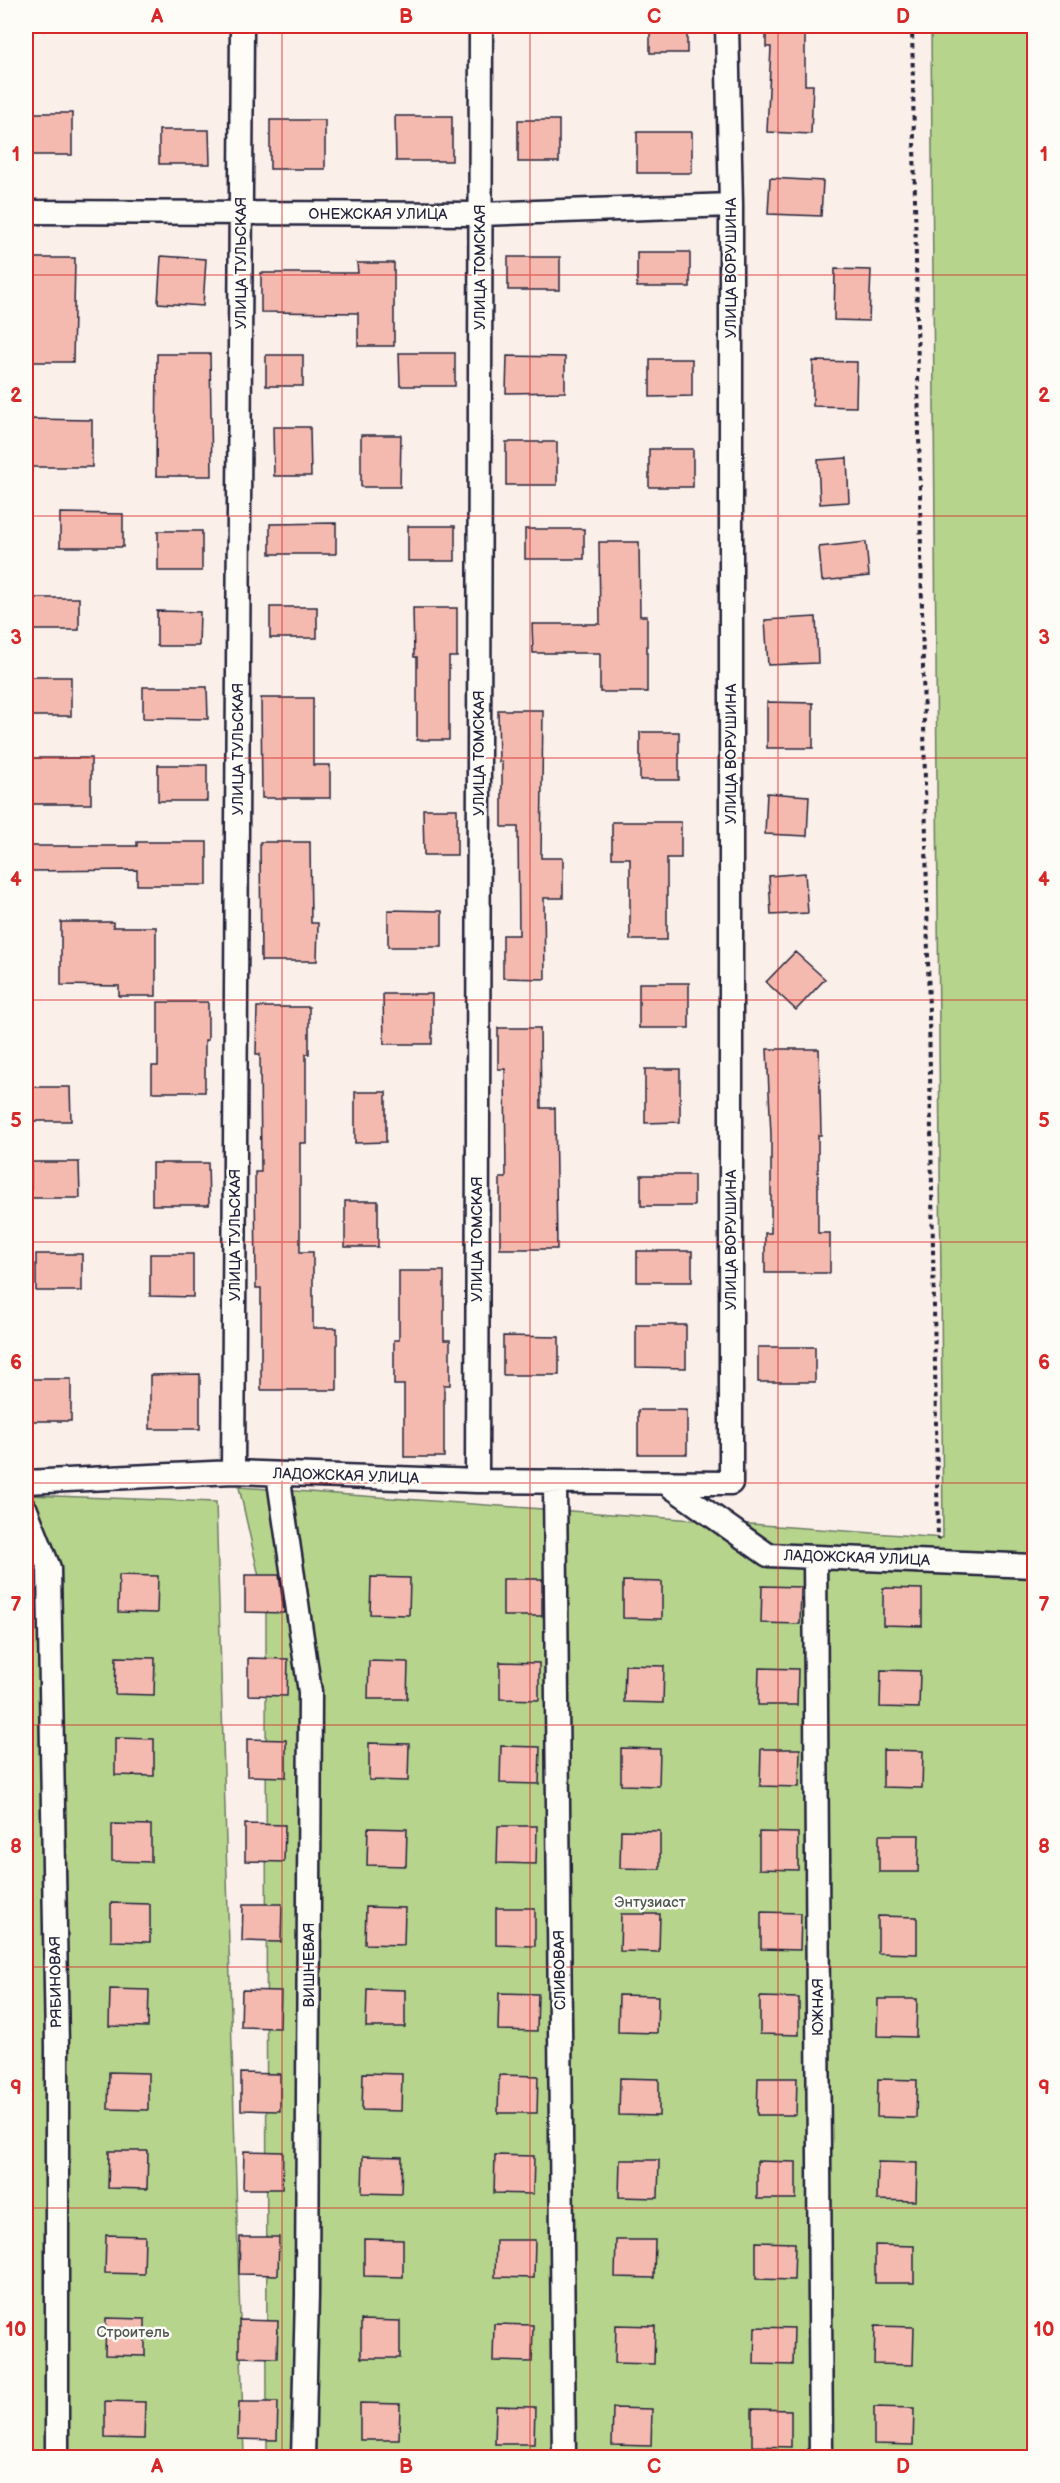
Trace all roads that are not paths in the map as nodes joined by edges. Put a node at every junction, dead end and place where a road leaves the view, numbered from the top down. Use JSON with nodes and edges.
{"nodes":[{"id":1,"x":242,"y":26,"type":"edge"},
{"id":2,"x":481,"y":26,"type":"edge"},
{"id":3,"x":728,"y":26,"type":"edge"},
{"id":4,"x":731,"y":205,"type":"junction"},
{"id":5,"x":26,"y":212,"type":"edge"},
{"id":6,"x":241,"y":213,"type":"junction"},
{"id":7,"x":480,"y":214,"type":"junction"},
{"id":8,"x":233,"y":1472,"type":"junction"},
{"id":9,"x":278,"y":1474,"type":"junction"},
{"id":10,"x":477,"y":1481,"type":"junction"},
{"id":11,"x":26,"y":1482,"type":"edge"},
{"id":12,"x":555,"y":1482,"type":"junction"},
{"id":13,"x":666,"y":1483,"type":"junction"},
{"id":14,"x":731,"y":1483,"type":"joint"},
{"id":15,"x":26,"y":1510,"type":"edge"},
{"id":16,"x":815,"y":1557,"type":"junction"},
{"id":17,"x":1035,"y":1566,"type":"edge"},
{"id":18,"x":57,"y":2457,"type":"edge"},
{"id":19,"x":303,"y":2457,"type":"edge"},
{"id":20,"x":564,"y":2457,"type":"edge"},
{"id":21,"x":821,"y":2457,"type":"edge"}],
"edges":[{"from":1,"to":6,"type":"street","name":"УЛИЦА ТУЛЬСКАЯ"},
{"from":2,"to":7,"type":"street","name":"УЛИЦА ТОМСКАЯ"},
{"from":3,"to":4,"type":"street","name":"УЛИЦА ВОРУШИНА"},
{"from":4,"to":7,"type":"street","name":"ОНЕЖСКАЯ УЛИЦА"},
{"from":4,"to":14,"type":"street","name":"УЛИЦА ВОРУШИНА"},
{"from":5,"to":6,"type":"street","name":"ОНЕЖСКАЯ УЛИЦА"},
{"from":6,"to":7,"type":"street","name":"ОНЕЖСКАЯ УЛИЦА"},
{"from":6,"to":8,"type":"street","name":"УЛИЦА ТУЛЬСКАЯ"},
{"from":7,"to":10,"type":"street","name":"УЛИЦА ТОМСКАЯ"},
{"from":8,"to":9,"type":"street","name":"ЛАДОЖСКАЯ УЛИЦА"},
{"from":8,"to":11,"type":"street","name":"ЛАДОЖСКАЯ УЛИЦА"},
{"from":9,"to":10,"type":"street","name":"ЛАДОЖСКАЯ УЛИЦА"},
{"from":9,"to":19,"type":"street","name":"ВИШНЕВАЯ"},
{"from":10,"to":12,"type":"street","name":"ЛАДОЖСКАЯ УЛИЦА"},
{"from":12,"to":13,"type":"street","name":"ЛАДОЖСКАЯ УЛИЦА"},
{"from":12,"to":20,"type":"street","name":"СЛИВОВАЯ"},
{"from":13,"to":14,"type":"street","name":"ЛАДОЖСКАЯ УЛИЦА"},
{"from":13,"to":16,"type":"street","name":"ЛАДОЖСКАЯ УЛИЦА"},
{"from":15,"to":18,"type":"street","name":"РЯБИНОВАЯ"},
{"from":16,"to":17,"type":"street","name":"ЛАДОЖСКАЯ УЛИЦА"},
{"from":16,"to":21,"type":"street","name":"ЮЖНАЯ"}]}
